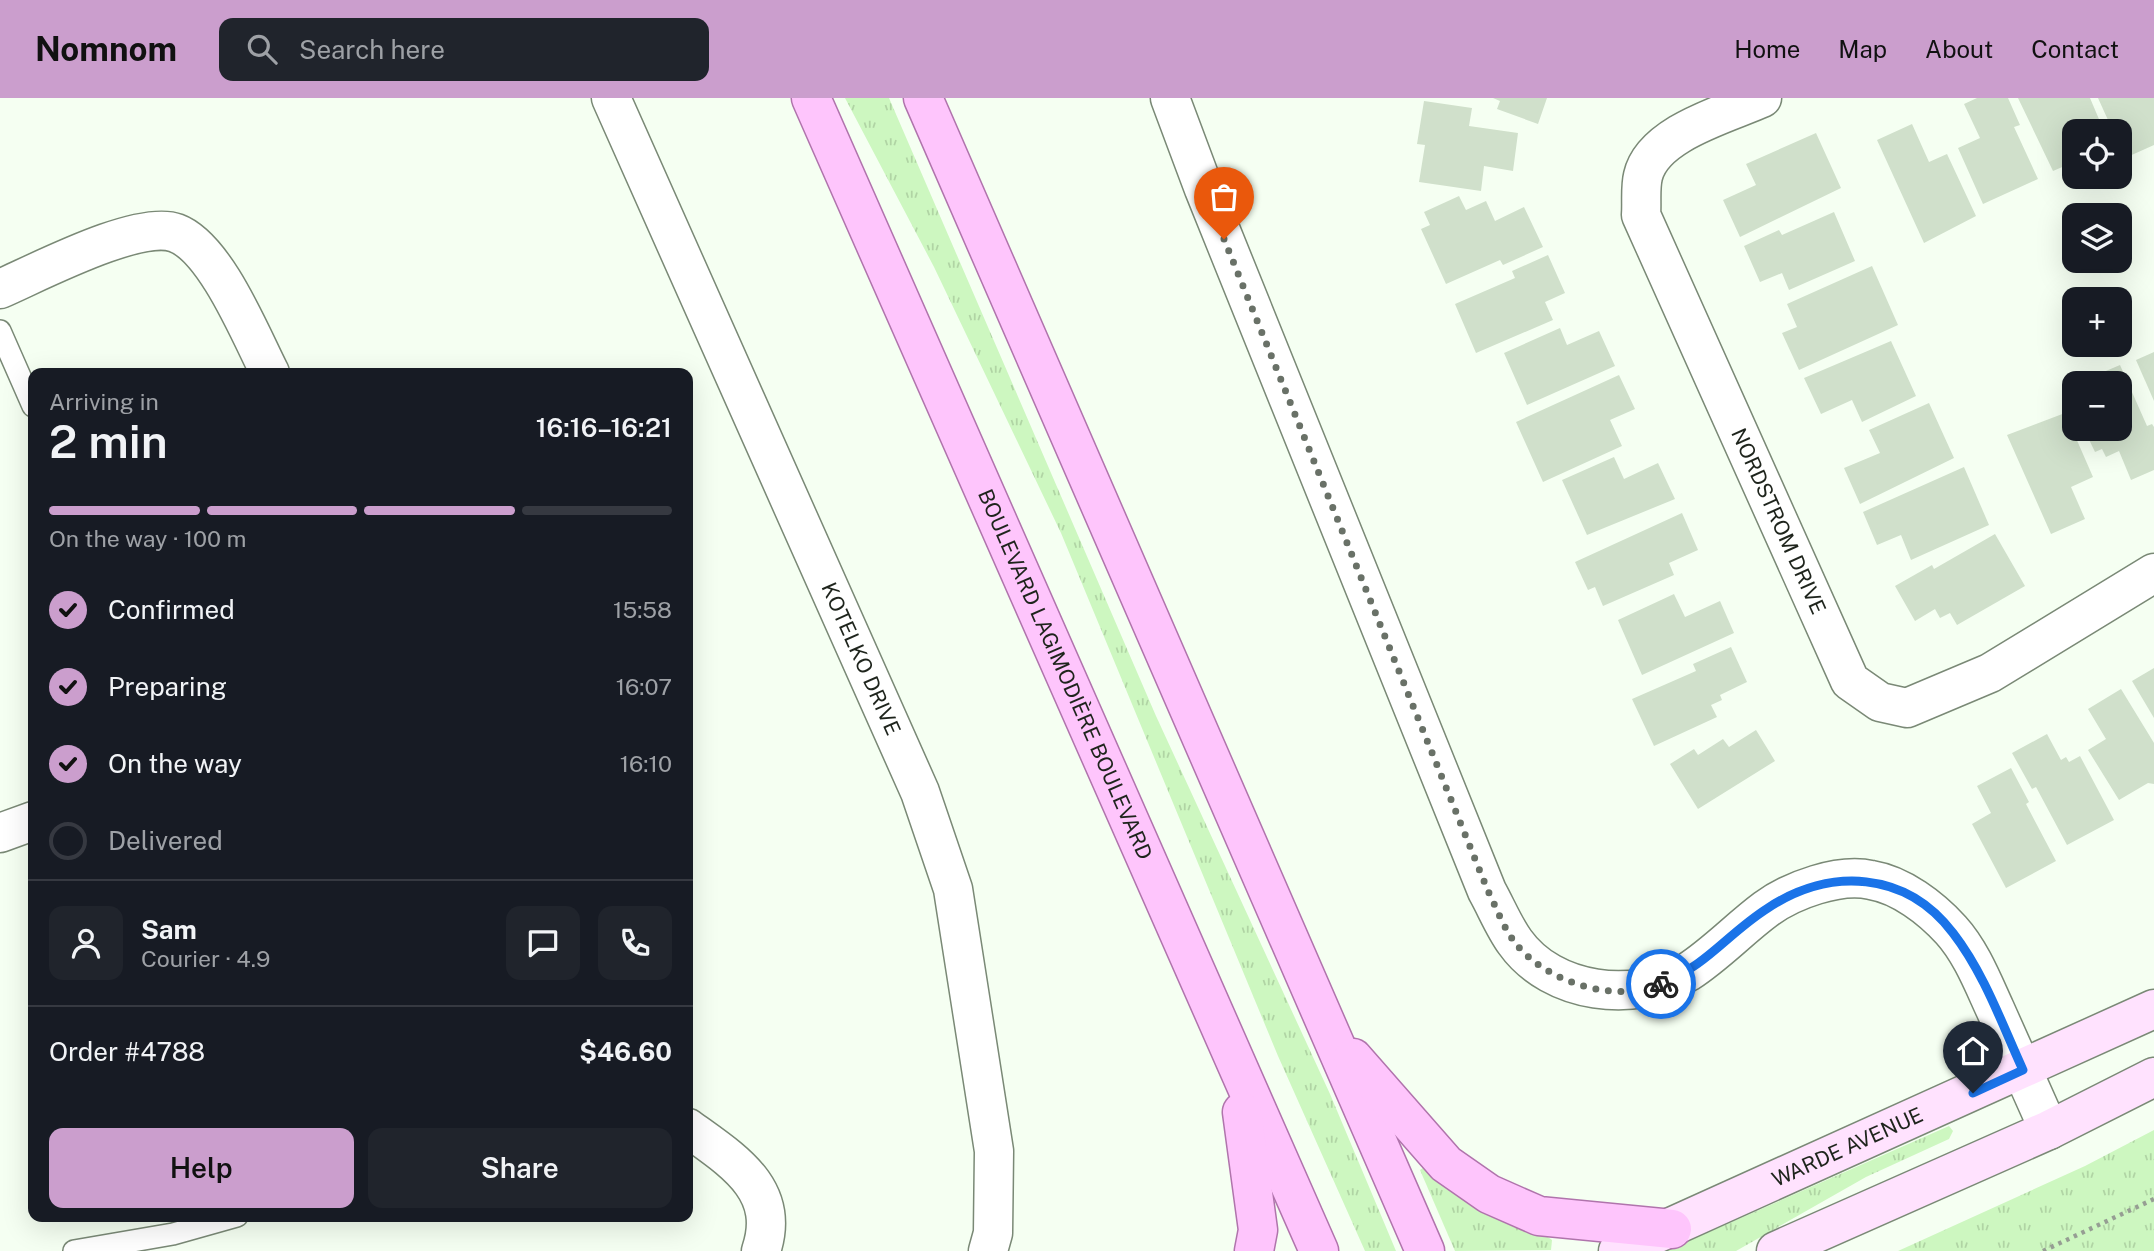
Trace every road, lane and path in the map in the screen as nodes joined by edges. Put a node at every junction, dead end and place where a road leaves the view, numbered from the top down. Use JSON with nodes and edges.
{"nodes":[{"id":1,"x":611,"y":98,"type":"edge"},
{"id":2,"x":811,"y":98,"type":"edge"},
{"id":3,"x":923,"y":98,"type":"edge"},
{"id":4,"x":1170,"y":98,"type":"edge"},
{"id":5,"x":1762,"y":98,"type":"edge"},
{"id":6,"x":0,"y":289,"type":"edge"},
{"id":7,"x":0,"y":331,"type":"edge"},
{"id":8,"x":268,"y":368,"type":"edge"},
{"id":9,"x":28,"y":395,"type":"edge"},
{"id":10,"x":2154,"y":573,"type":"edge"},
{"id":11,"x":28,"y":823,"type":"edge"},
{"id":12,"x":0,"y":833,"type":"edge"},
{"id":13,"x":2154,"y":1009,"type":"edge"},
{"id":14,"x":1329,"y":1030,"type":"junction"},
{"id":15,"x":1229,"y":1045,"type":"junction"},
{"id":16,"x":2023,"y":1070,"type":"junction"},
{"id":17,"x":2154,"y":1077,"type":"edge"},
{"id":18,"x":2049,"y":1130,"type":"junction"},
{"id":19,"x":693,"y":1132,"type":"edge"},
{"id":20,"x":2154,"y":1199,"type":"edge"},
{"id":21,"x":216,"y":1222,"type":"edge"},
{"id":22,"x":1672,"y":1229,"type":"junction"},
{"id":23,"x":74,"y":1251,"type":"edge"},
{"id":24,"x":761,"y":1251,"type":"edge"},
{"id":25,"x":988,"y":1251,"type":"edge"},
{"id":26,"x":1254,"y":1251,"type":"edge"},
{"id":27,"x":1319,"y":1251,"type":"edge"},
{"id":28,"x":1425,"y":1251,"type":"edge"},
{"id":29,"x":1618,"y":1251,"type":"edge"},
{"id":30,"x":1776,"y":1251,"type":"edge"},
{"id":31,"x":2043,"y":1251,"type":"edge"}],
"edges":[{"from":1,"to":25,"type":"street","name":"KOTELKO DRIVE"},
{"from":2,"to":15,"type":"main road","name":"BOULEVARD LAGIMODIÈRE BOULEVARD"},
{"from":3,"to":14,"type":"main road"},
{"from":4,"to":16,"type":"street"},
{"from":5,"to":10,"type":"street","name":"NORDSTROM DRIVE"},
{"from":6,"to":8,"type":"street"},
{"from":7,"to":9,"type":"lane"},
{"from":11,"to":12,"type":"street"},
{"from":13,"to":16,"type":"street","name":"WARDE AVENUE"},
{"from":14,"to":22,"type":"main road"},
{"from":14,"to":28,"type":"main road"},
{"from":15,"to":26,"type":"main road"},
{"from":15,"to":27,"type":"main road","name":"BOULEVARD LAGIMODIÈRE BOULEVARD"},
{"from":16,"to":18,"type":"street"},
{"from":16,"to":22,"type":"street","name":"WARDE AVENUE"},
{"from":17,"to":18,"type":"street"},
{"from":18,"to":30,"type":"street"},
{"from":19,"to":24,"type":"street"},
{"from":20,"to":31,"type":"path"},
{"from":21,"to":23,"type":"lane"},
{"from":22,"to":29,"type":"street","name":"WARDE AVENUE"}]}
